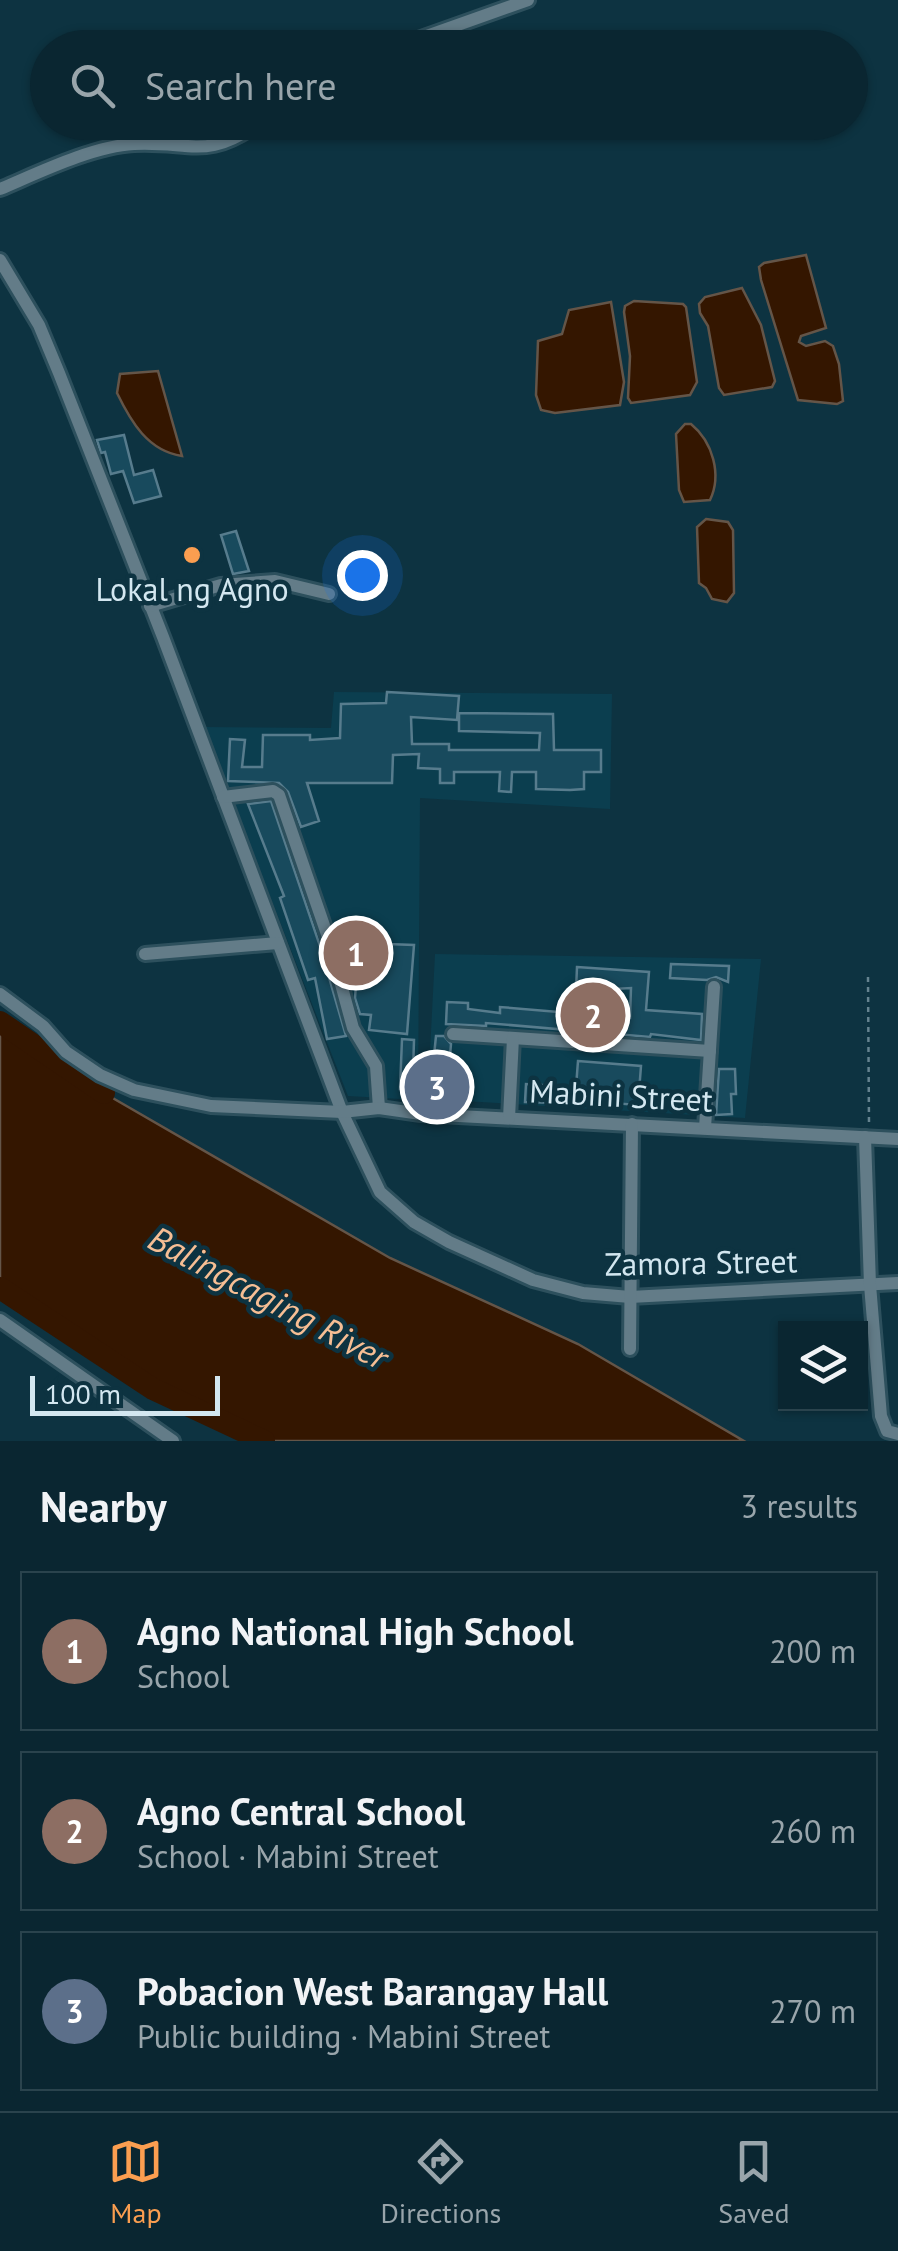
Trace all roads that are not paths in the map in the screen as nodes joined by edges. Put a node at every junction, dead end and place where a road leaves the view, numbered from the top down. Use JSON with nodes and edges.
{"nodes":[{"id":1,"x":528,"y":0,"type":"edge"},
{"id":2,"x":444,"y":30,"type":"edge"},
{"id":3,"x":231,"y":140,"type":"edge"},
{"id":4,"x":0,"y":189,"type":"edge"},
{"id":5,"x":0,"y":260,"type":"edge"},
{"id":6,"x":328,"y":594,"type":"dead end"},
{"id":7,"x":150,"y":606,"type":"junction"},
{"id":8,"x":223,"y":798,"type":"junction"},
{"id":9,"x":278,"y":943,"type":"junction"},
{"id":10,"x":145,"y":954,"type":"dead end"},
{"id":11,"x":714,"y":986,"type":"dead end"},
{"id":12,"x":0,"y":994,"type":"edge"},
{"id":13,"x":453,"y":1034,"type":"dead end"},
{"id":14,"x":513,"y":1038,"type":"junction"},
{"id":15,"x":710,"y":1052,"type":"junction"},
{"id":16,"x":379,"y":1108,"type":"junction"},
{"id":17,"x":342,"y":1112,"type":"junction"},
{"id":18,"x":508,"y":1118,"type":"junction"},
{"id":19,"x":632,"y":1124,"type":"junction"},
{"id":20,"x":705,"y":1128,"type":"junction"},
{"id":21,"x":867,"y":1137,"type":"junction"},
{"id":22,"x":898,"y":1139,"type":"edge"},
{"id":23,"x":898,"y":1284,"type":"edge"},
{"id":24,"x":870,"y":1285,"type":"junction"},
{"id":25,"x":630,"y":1298,"type":"junction"},
{"id":26,"x":0,"y":1320,"type":"edge"},
{"id":27,"x":630,"y":1349,"type":"dead end"},
{"id":28,"x":898,"y":1434,"type":"edge"},
{"id":29,"x":173,"y":1441,"type":"edge"}],
"edges":[{"from":1,"to":2,"type":"street"},
{"from":3,"to":4,"type":"street"},
{"from":5,"to":7,"type":"street","name":"Zamora Street"},
{"from":6,"to":7,"type":"street"},
{"from":7,"to":8,"type":"street","name":"Zamora Street"},
{"from":8,"to":9,"type":"street","name":"Zamora Street"},
{"from":8,"to":16,"type":"street"},
{"from":9,"to":10,"type":"street"},
{"from":9,"to":17,"type":"street","name":"Zamora Street"},
{"from":11,"to":15,"type":"street"},
{"from":12,"to":17,"type":"street","name":"Mabini Street"},
{"from":13,"to":14,"type":"street"},
{"from":14,"to":15,"type":"street"},
{"from":14,"to":18,"type":"street"},
{"from":15,"to":20,"type":"street"},
{"from":16,"to":17,"type":"street","name":"Mabini Street"},
{"from":16,"to":18,"type":"street","name":"Mabini Street"},
{"from":17,"to":25,"type":"street","name":"Zamora Street"},
{"from":18,"to":19,"type":"street","name":"Mabini Street"},
{"from":19,"to":20,"type":"street","name":"Mabini Street"},
{"from":19,"to":25,"type":"street"},
{"from":20,"to":21,"type":"street","name":"Mabini Street"},
{"from":21,"to":22,"type":"street","name":"Mabini Street"},
{"from":21,"to":24,"type":"street"},
{"from":23,"to":24,"type":"street","name":"Zamora Street"},
{"from":24,"to":25,"type":"street","name":"Zamora Street"},
{"from":24,"to":28,"type":"street"},
{"from":25,"to":27,"type":"street"},
{"from":26,"to":29,"type":"street"}]}
